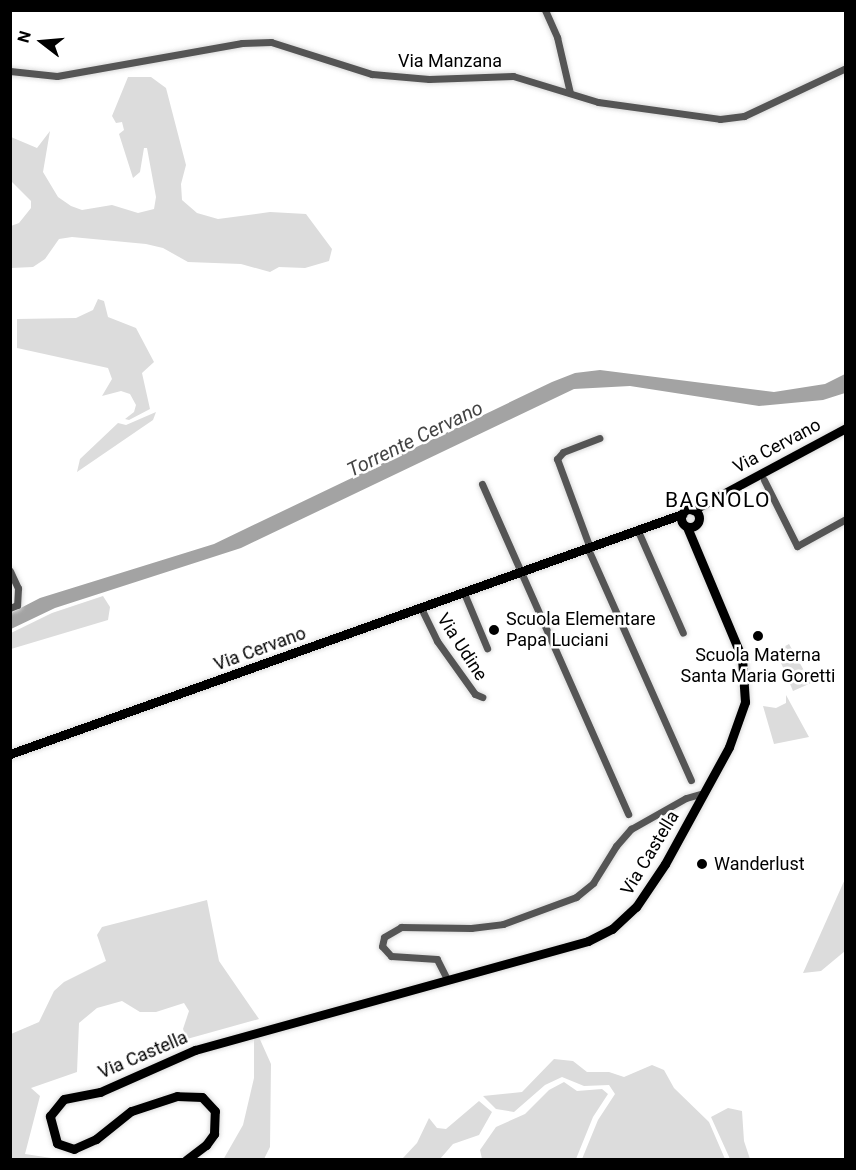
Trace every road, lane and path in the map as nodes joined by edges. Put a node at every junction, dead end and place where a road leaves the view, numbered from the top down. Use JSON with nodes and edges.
{"nodes":[{"id":1,"x":545,"y":10,"type":"edge"},
{"id":2,"x":846,"y":68,"type":"edge"},
{"id":3,"x":10,"y":71,"type":"edge"},
{"id":4,"x":570,"y":93,"type":"junction"},
{"id":5,"x":846,"y":428,"type":"edge"},
{"id":6,"x":599,"y":438,"type":"dead end"},
{"id":7,"x":764,"y":480,"type":"dead end"},
{"id":8,"x":482,"y":484,"type":"dead end"},
{"id":9,"x":715,"y":496,"type":"junction"},
{"id":10,"x":693,"y":510,"type":"junction"},
{"id":11,"x":682,"y":513,"type":"junction"},
{"id":12,"x":846,"y":519,"type":"edge"},
{"id":13,"x":699,"y":520,"type":"junction"},
{"id":14,"x":660,"y":522,"type":"junction"},
{"id":15,"x":685,"y":526,"type":"junction"},
{"id":16,"x":638,"y":531,"type":"junction"},
{"id":17,"x":589,"y":549,"type":"junction"},
{"id":18,"x":705,"y":569,"type":"junction"},
{"id":19,"x":10,"y":571,"type":"edge"},
{"id":20,"x":520,"y":573,"type":"junction"},
{"id":21,"x":464,"y":593,"type":"junction"},
{"id":22,"x":10,"y":608,"type":"edge"},
{"id":23,"x":421,"y":608,"type":"junction"},
{"id":24,"x":683,"y":633,"type":"dead end"},
{"id":25,"x":487,"y":648,"type":"dead end"},
{"id":26,"x":482,"y":697,"type":"dead end"},
{"id":27,"x":10,"y":754,"type":"edge"},
{"id":28,"x":691,"y":780,"type":"dead end"},
{"id":29,"x":704,"y":793,"type":"junction"},
{"id":30,"x":628,"y":814,"type":"dead end"},
{"id":31,"x":447,"y":979,"type":"junction"},
{"id":32,"x":186,"y":1160,"type":"edge"}],
"edges":[{"from":1,"to":4,"type":"street"},
{"from":2,"to":4,"type":"street","name":"Via Manzana"},
{"from":3,"to":4,"type":"street","name":"Via Manzana"},
{"from":5,"to":9,"type":"main road","name":"Via Cervano"},
{"from":6,"to":17,"type":"street"},
{"from":7,"to":12,"type":"street","name":"Via Cervano"},
{"from":8,"to":20,"type":"street"},
{"from":9,"to":10,"type":"main road","name":"Via Cervano"},
{"from":9,"to":13,"type":"main road"},
{"from":10,"to":11,"type":"main road","name":"Via Cervano"},
{"from":10,"to":13,"type":"main road"},
{"from":11,"to":14,"type":"main road","name":"Via Cervano"},
{"from":11,"to":15,"type":"main road"},
{"from":13,"to":15,"type":"main road"},
{"from":13,"to":18,"type":"main road"},
{"from":14,"to":15,"type":"main road"},
{"from":14,"to":16,"type":"main road","name":"Via Cervano"},
{"from":15,"to":18,"type":"main road"},
{"from":16,"to":17,"type":"main road","name":"Via Cervano"},
{"from":16,"to":24,"type":"street"},
{"from":17,"to":20,"type":"main road","name":"Via Cervano"},
{"from":17,"to":28,"type":"street"},
{"from":18,"to":29,"type":"main road","name":"Via Castella"},
{"from":19,"to":22,"type":"street"},
{"from":20,"to":21,"type":"main road","name":"Via Cervano"},
{"from":20,"to":30,"type":"street"},
{"from":21,"to":23,"type":"main road","name":"Via Cervano"},
{"from":21,"to":25,"type":"street"},
{"from":23,"to":26,"type":"street","name":"Via Udine"},
{"from":23,"to":27,"type":"main road","name":"Via Cervano"},
{"from":29,"to":31,"type":"main road","name":"Via Castella"},
{"from":29,"to":31,"type":"street","name":"Via Castella"},
{"from":31,"to":32,"type":"main road","name":"Via Castella"}]}
